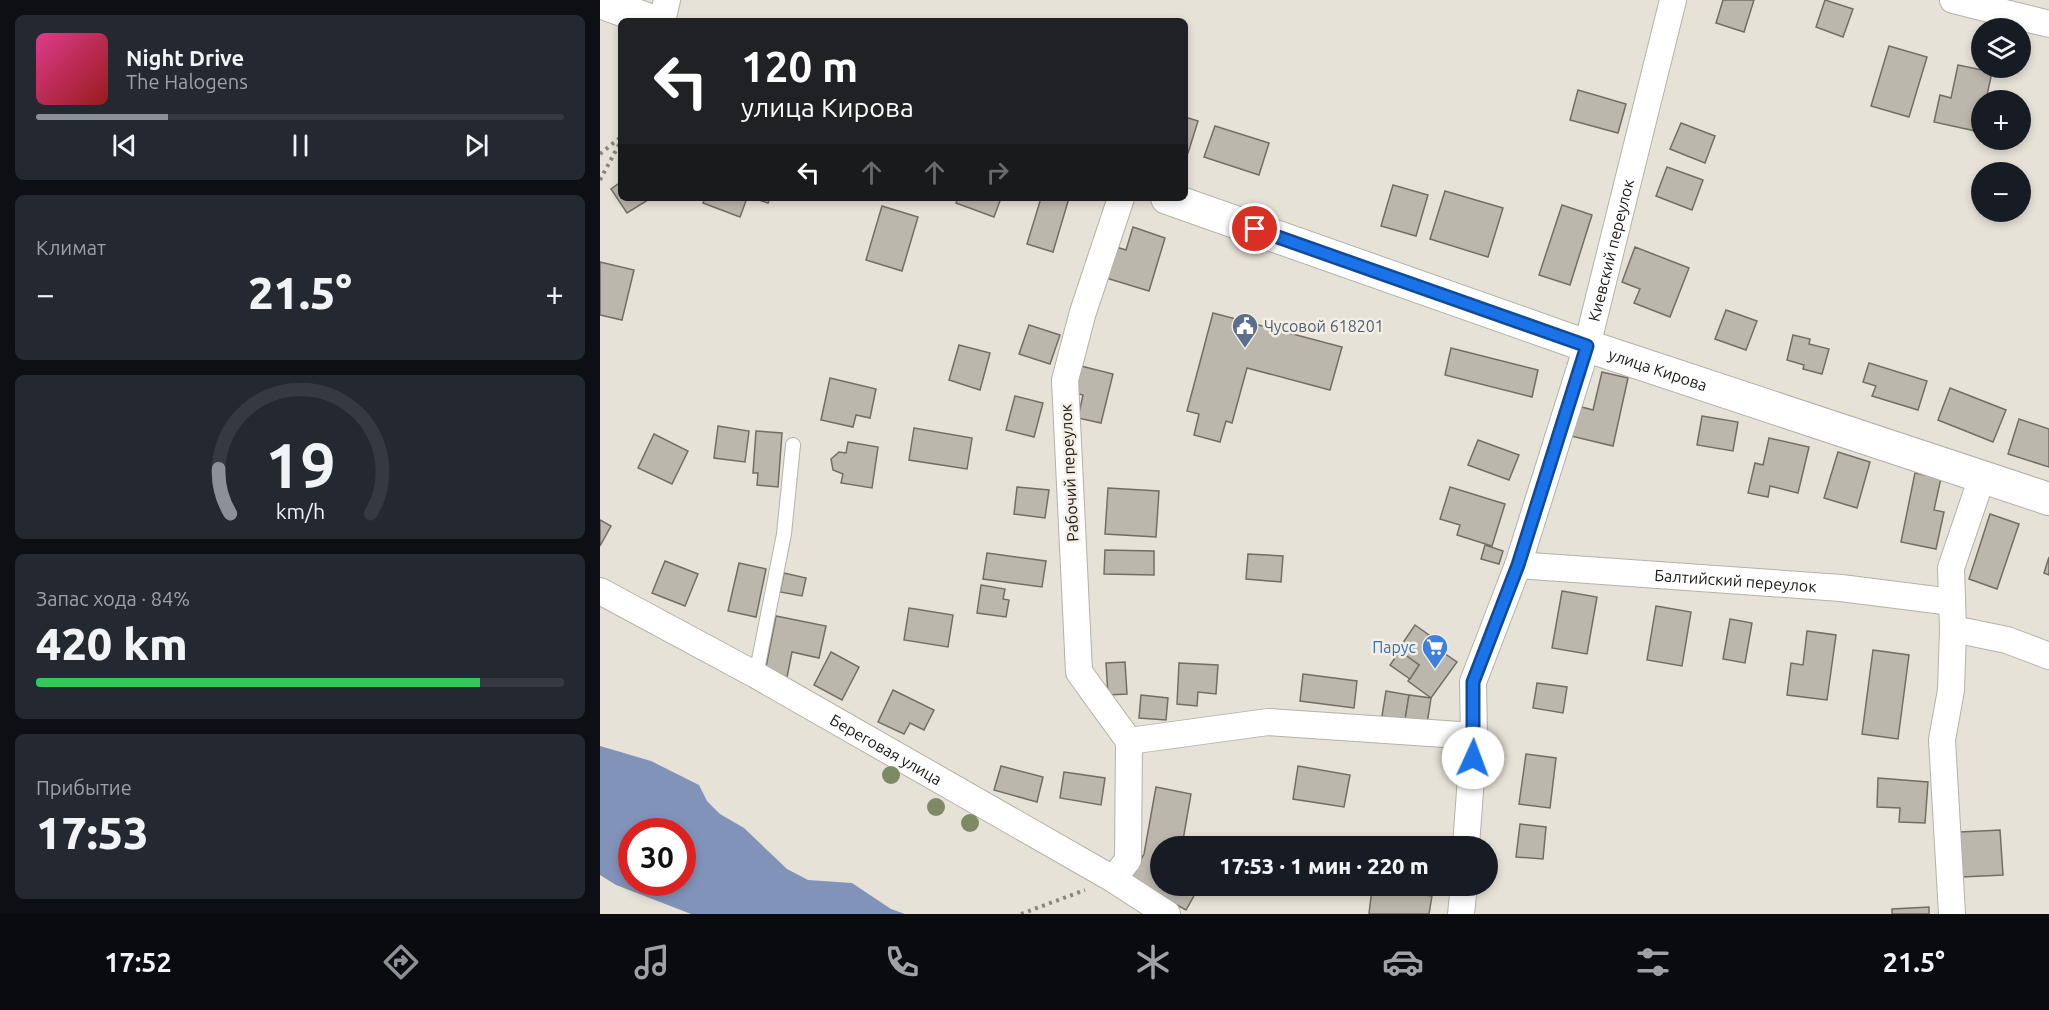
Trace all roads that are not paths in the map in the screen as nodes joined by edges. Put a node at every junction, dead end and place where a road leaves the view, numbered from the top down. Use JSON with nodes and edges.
{"nodes":[{"id":1,"x":667,"y":0,"type":"edge"},
{"id":2,"x":1673,"y":0,"type":"edge"},
{"id":3,"x":1953,"y":0,"type":"edge"},
{"id":4,"x":600,"y":2,"type":"edge"},
{"id":5,"x":644,"y":18,"type":"edge"},
{"id":6,"x":663,"y":18,"type":"edge"},
{"id":7,"x":2049,"y":24,"type":"edge"},
{"id":8,"x":1120,"y":201,"type":"edge"},
{"id":9,"x":1176,"y":201,"type":"edge"},
{"id":10,"x":1587,"y":346,"type":"junction"},
{"id":11,"x":793,"y":445,"type":"dead end"},
{"id":12,"x":1982,"y":477,"type":"junction"},
{"id":13,"x":2049,"y":499,"type":"edge"},
{"id":14,"x":1518,"y":565,"type":"junction"},
{"id":15,"x":600,"y":591,"type":"edge"},
{"id":16,"x":1952,"y":602,"type":"junction"},
{"id":17,"x":1953,"y":629,"type":"junction"},
{"id":18,"x":2049,"y":656,"type":"edge"},
{"id":19,"x":756,"y":675,"type":"junction"},
{"id":20,"x":1474,"y":736,"type":"junction"},
{"id":21,"x":1129,"y":741,"type":"junction"},
{"id":22,"x":1467,"y":836,"type":"edge"},
{"id":23,"x":1113,"y":879,"type":"junction"},
{"id":24,"x":1463,"y":896,"type":"edge"},
{"id":25,"x":1167,"y":914,"type":"edge"},
{"id":26,"x":1461,"y":914,"type":"edge"},
{"id":27,"x":1952,"y":914,"type":"edge"}],
"edges":[{"from":1,"to":6,"type":"street"},
{"from":2,"to":10,"type":"street","name":"Киевский переулок"},
{"from":3,"to":7,"type":"street"},
{"from":4,"to":5,"type":"street"},
{"from":8,"to":21,"type":"street","name":"Рабочий переулок"},
{"from":9,"to":10,"type":"street","name":"улица Кирова"},
{"from":10,"to":12,"type":"street","name":"улица Кирова"},
{"from":10,"to":14,"type":"street","name":"Киевский переулок"},
{"from":11,"to":19,"type":"lane"},
{"from":12,"to":13,"type":"street","name":"улица Кирова"},
{"from":12,"to":16,"type":"street"},
{"from":14,"to":16,"type":"street","name":"Балтийский переулок"},
{"from":14,"to":20,"type":"street","name":"Киевский переулок"},
{"from":15,"to":19,"type":"street","name":"Береговая улица"},
{"from":16,"to":17,"type":"street"},
{"from":17,"to":18,"type":"street"},
{"from":17,"to":27,"type":"street"},
{"from":19,"to":23,"type":"street","name":"Береговая улица"},
{"from":20,"to":21,"type":"street"},
{"from":20,"to":22,"type":"street","name":"Киевский переулок"},
{"from":21,"to":23,"type":"street"},
{"from":23,"to":25,"type":"street","name":"Береговая улица"},
{"from":24,"to":26,"type":"street"}]}
